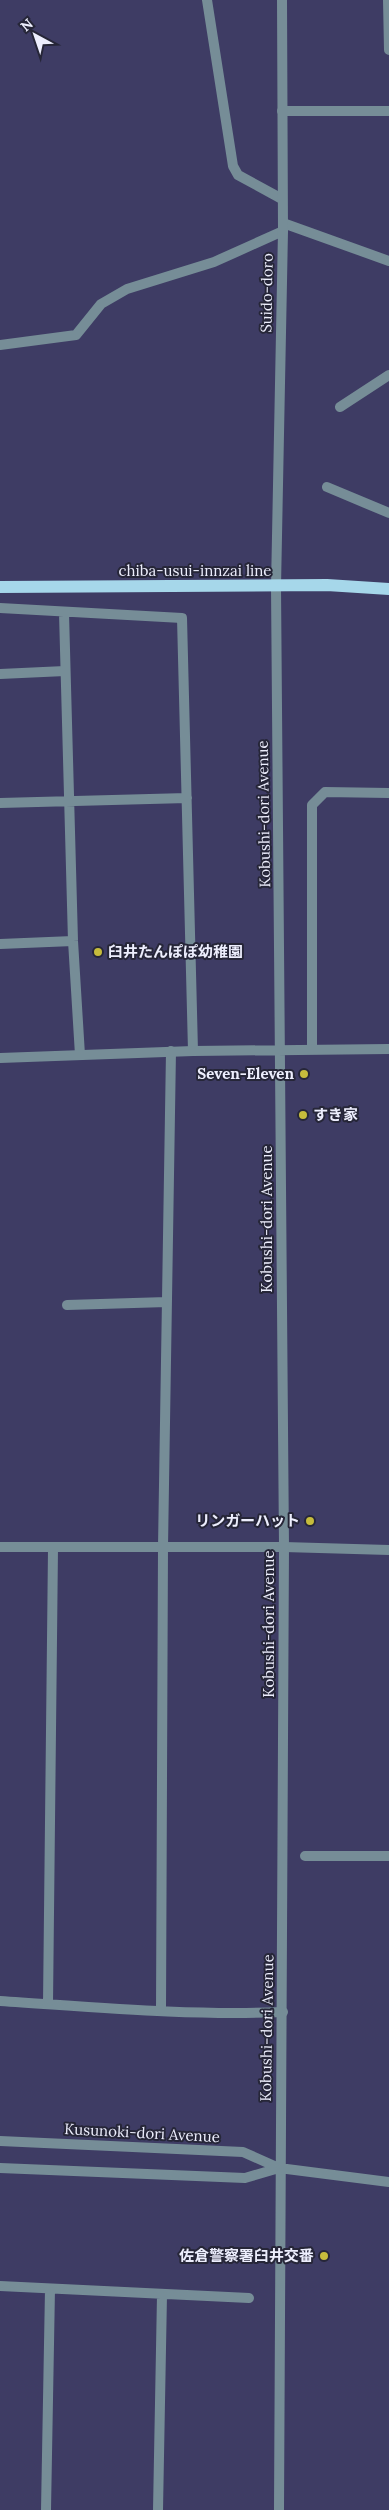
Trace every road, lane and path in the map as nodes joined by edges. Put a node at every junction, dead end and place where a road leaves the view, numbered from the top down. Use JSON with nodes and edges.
{"nodes":[{"id":1,"x":207,"y":0,"type":"edge"},
{"id":2,"x":282,"y":0,"type":"edge"},
{"id":3,"x":388,"y":0,"type":"edge"},
{"id":4,"x":389,"y":50,"type":"edge"},
{"id":5,"x":282,"y":111,"type":"junction"},
{"id":6,"x":389,"y":111,"type":"edge"},
{"id":7,"x":282,"y":199,"type":"junction"},
{"id":8,"x":283,"y":227,"type":"junction"},
{"id":9,"x":389,"y":261,"type":"edge"},
{"id":10,"x":0,"y":345,"type":"edge"},
{"id":11,"x":389,"y":375,"type":"edge"},
{"id":12,"x":340,"y":407,"type":"dead end"},
{"id":13,"x":327,"y":488,"type":"dead end"},
{"id":14,"x":389,"y":513,"type":"edge"},
{"id":15,"x":0,"y":587,"type":"edge"},
{"id":16,"x":276,"y":587,"type":"junction"},
{"id":17,"x":389,"y":589,"type":"edge"},
{"id":18,"x":0,"y":608,"type":"edge"},
{"id":19,"x":64,"y":613,"type":"junction"},
{"id":20,"x":66,"y":671,"type":"junction"},
{"id":21,"x":0,"y":674,"type":"edge"},
{"id":22,"x":389,"y":792,"type":"edge"},
{"id":23,"x":187,"y":798,"type":"junction"},
{"id":24,"x":70,"y":800,"type":"junction"},
{"id":25,"x":0,"y":803,"type":"edge"},
{"id":26,"x":73,"y":941,"type":"junction"},
{"id":27,"x":0,"y":944,"type":"edge"},
{"id":28,"x":389,"y":1048,"type":"edge"},
{"id":29,"x":312,"y":1049,"type":"junction"},
{"id":30,"x":282,"y":1050,"type":"junction"},
{"id":31,"x":193,"y":1051,"type":"junction"},
{"id":32,"x":171,"y":1052,"type":"junction"},
{"id":33,"x":80,"y":1055,"type":"junction"},
{"id":34,"x":0,"y":1058,"type":"edge"},
{"id":35,"x":167,"y":1302,"type":"junction"},
{"id":36,"x":68,"y":1305,"type":"dead end"},
{"id":37,"x":0,"y":1547,"type":"edge"},
{"id":38,"x":163,"y":1547,"type":"junction"},
{"id":39,"x":284,"y":1547,"type":"junction"},
{"id":40,"x":53,"y":1548,"type":"junction"},
{"id":41,"x":389,"y":1550,"type":"edge"},
{"id":42,"x":305,"y":1856,"type":"dead end"},
{"id":43,"x":389,"y":1856,"type":"edge"},
{"id":44,"x":0,"y":2001,"type":"edge"},
{"id":45,"x":48,"y":2004,"type":"junction"},
{"id":46,"x":161,"y":2010,"type":"junction"},
{"id":47,"x":283,"y":2012,"type":"junction"},
{"id":48,"x":0,"y":2141,"type":"edge"},
{"id":49,"x":0,"y":2168,"type":"edge"},
{"id":50,"x":279,"y":2168,"type":"junction"},
{"id":51,"x":389,"y":2182,"type":"edge"},
{"id":52,"x":0,"y":2286,"type":"edge"},
{"id":53,"x":50,"y":2289,"type":"junction"},
{"id":54,"x":162,"y":2295,"type":"junction"},
{"id":55,"x":249,"y":2298,"type":"dead end"},
{"id":56,"x":46,"y":2510,"type":"edge"},
{"id":57,"x":158,"y":2510,"type":"edge"},
{"id":58,"x":279,"y":2510,"type":"edge"}],
"edges":[{"from":1,"to":7,"type":"street"},
{"from":2,"to":5,"type":"street","name":"Suido-doro"},
{"from":3,"to":4,"type":"street"},
{"from":5,"to":6,"type":"street"},
{"from":5,"to":7,"type":"street","name":"Suido-doro"},
{"from":7,"to":8,"type":"street","name":"Suido-doro"},
{"from":8,"to":9,"type":"street"},
{"from":8,"to":10,"type":"street"},
{"from":8,"to":16,"type":"street","name":"Suido-doro"},
{"from":11,"to":12,"type":"street"},
{"from":13,"to":14,"type":"street"},
{"from":15,"to":16,"type":"main road","name":"chiba-usui-innzai line"},
{"from":16,"to":17,"type":"main road","name":"chiba-usui-innzai line"},
{"from":16,"to":30,"type":"street","name":"Kobushi-dori Avenue"},
{"from":18,"to":19,"type":"street"},
{"from":19,"to":20,"type":"street"},
{"from":19,"to":23,"type":"street"},
{"from":20,"to":21,"type":"street"},
{"from":20,"to":24,"type":"street"},
{"from":22,"to":29,"type":"street"},
{"from":23,"to":24,"type":"street"},
{"from":23,"to":31,"type":"street"},
{"from":24,"to":25,"type":"street"},
{"from":24,"to":26,"type":"street"},
{"from":26,"to":27,"type":"street"},
{"from":26,"to":33,"type":"street"},
{"from":28,"to":29,"type":"street"},
{"from":29,"to":30,"type":"street"},
{"from":30,"to":31,"type":"street"},
{"from":30,"to":39,"type":"street","name":"Kobushi-dori Avenue"},
{"from":31,"to":32,"type":"street"},
{"from":32,"to":33,"type":"street"},
{"from":32,"to":35,"type":"street"},
{"from":33,"to":34,"type":"street"},
{"from":35,"to":36,"type":"street"},
{"from":35,"to":38,"type":"street"},
{"from":37,"to":40,"type":"street"},
{"from":38,"to":39,"type":"street"},
{"from":38,"to":40,"type":"street"},
{"from":38,"to":46,"type":"street"},
{"from":39,"to":41,"type":"street"},
{"from":39,"to":47,"type":"street","name":"Kobushi-dori Avenue"},
{"from":40,"to":45,"type":"street"},
{"from":42,"to":43,"type":"street"},
{"from":44,"to":45,"type":"street"},
{"from":45,"to":46,"type":"street"},
{"from":46,"to":47,"type":"street"},
{"from":47,"to":50,"type":"street","name":"Kobushi-dori Avenue"},
{"from":48,"to":50,"type":"street","name":"Kusunoki-dori Avenue"},
{"from":49,"to":50,"type":"street","name":"Kusunoki-dori Avenue"},
{"from":50,"to":51,"type":"street","name":"Kusunoki-dori Avenue"},
{"from":50,"to":58,"type":"street","name":"Kobushi-dori Avenue"},
{"from":52,"to":53,"type":"street"},
{"from":53,"to":54,"type":"street"},
{"from":53,"to":56,"type":"street"},
{"from":54,"to":55,"type":"street"},
{"from":54,"to":57,"type":"street"}]}
